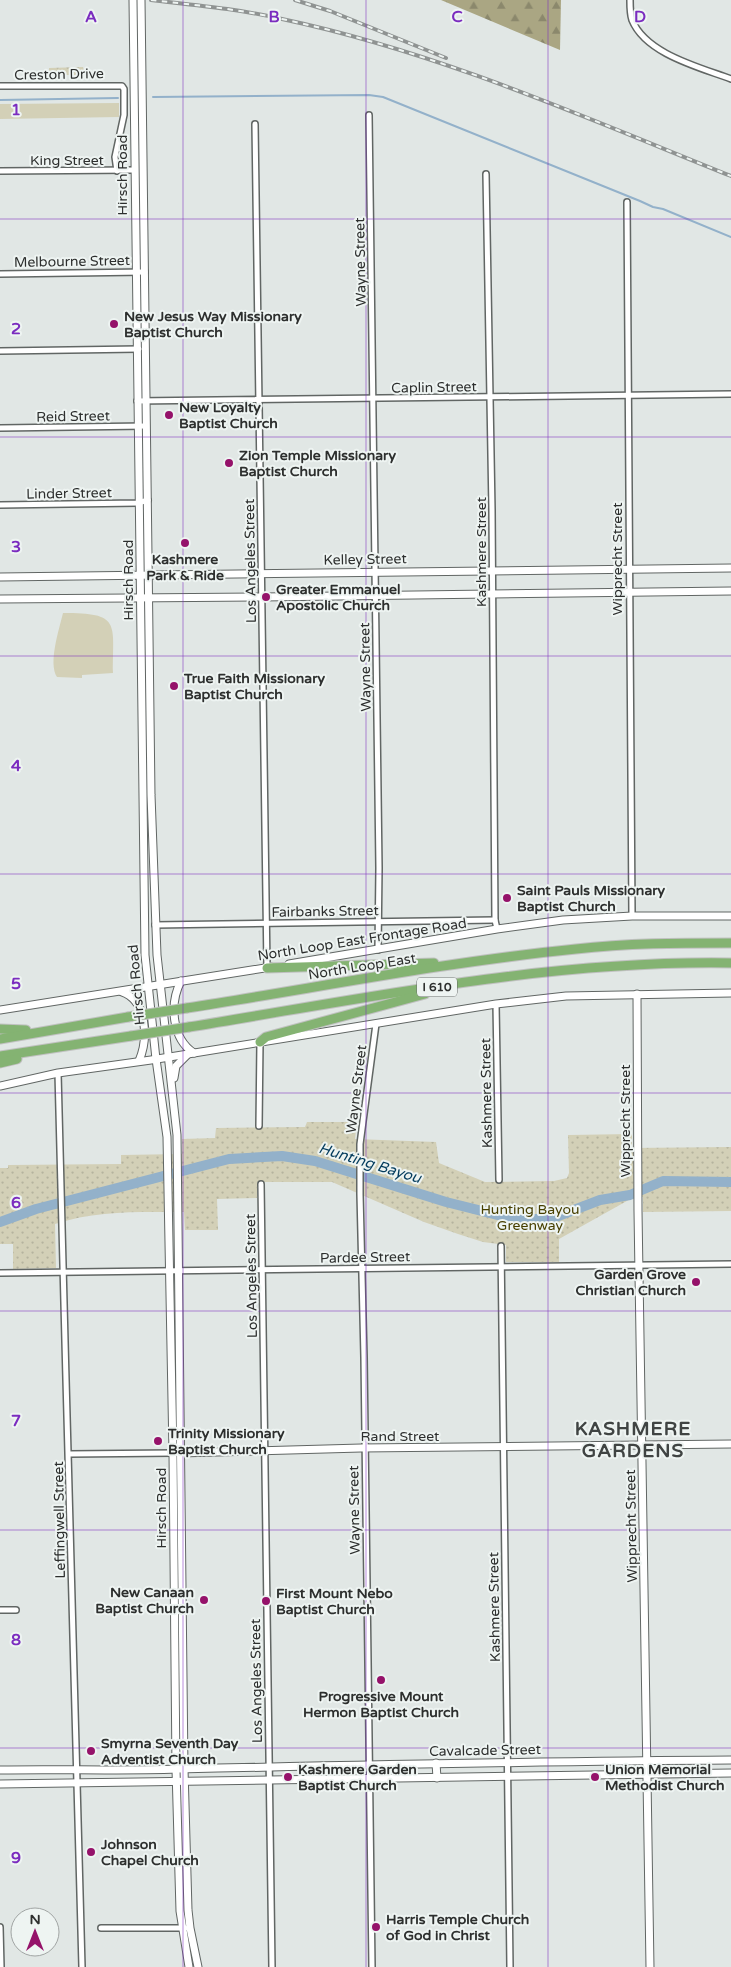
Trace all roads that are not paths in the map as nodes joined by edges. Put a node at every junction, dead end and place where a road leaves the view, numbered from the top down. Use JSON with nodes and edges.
{"nodes":[{"id":1,"x":132,"y":0,"type":"edge"},
{"id":2,"x":142,"y":0,"type":"edge"},
{"id":3,"x":630,"y":0,"type":"edge"},
{"id":4,"x":731,"y":79,"type":"edge"},
{"id":5,"x":0,"y":86,"type":"edge"},
{"id":6,"x":369,"y":115,"type":"dead end"},
{"id":7,"x":255,"y":124,"type":"dead end"},
{"id":8,"x":135,"y":170,"type":"junction"},
{"id":9,"x":0,"y":171,"type":"edge"},
{"id":10,"x":117,"y":171,"type":"junction"},
{"id":11,"x":486,"y":174,"type":"dead end"},
{"id":12,"x":627,"y":202,"type":"dead end"},
{"id":13,"x":135,"y":272,"type":"junction"},
{"id":14,"x":145,"y":272,"type":"junction"},
{"id":15,"x":0,"y":274,"type":"edge"},
{"id":16,"x":137,"y":349,"type":"junction"},
{"id":17,"x":146,"y":349,"type":"junction"},
{"id":18,"x":0,"y":351,"type":"edge"},
{"id":19,"x":731,"y":394,"type":"edge"},
{"id":20,"x":628,"y":395,"type":"junction"},
{"id":21,"x":490,"y":397,"type":"junction"},
{"id":22,"x":373,"y":399,"type":"junction"},
{"id":23,"x":259,"y":400,"type":"junction"},
{"id":24,"x":137,"y":401,"type":"junction"},
{"id":25,"x":146,"y":401,"type":"junction"},
{"id":26,"x":137,"y":426,"type":"junction"},
{"id":27,"x":146,"y":426,"type":"junction"},
{"id":28,"x":0,"y":428,"type":"edge"},
{"id":29,"x":138,"y":503,"type":"junction"},
{"id":30,"x":148,"y":503,"type":"junction"},
{"id":31,"x":0,"y":505,"type":"edge"},
{"id":32,"x":731,"y":568,"type":"edge"},
{"id":33,"x":630,"y":569,"type":"junction"},
{"id":34,"x":492,"y":570,"type":"junction"},
{"id":35,"x":375,"y":571,"type":"junction"},
{"id":36,"x":262,"y":574,"type":"junction"},
{"id":37,"x":0,"y":577,"type":"edge"},
{"id":38,"x":140,"y":577,"type":"junction"},
{"id":39,"x":149,"y":577,"type":"junction"},
{"id":40,"x":731,"y":591,"type":"edge"},
{"id":41,"x":630,"y":593,"type":"junction"},
{"id":42,"x":492,"y":594,"type":"junction"},
{"id":43,"x":375,"y":595,"type":"junction"},
{"id":44,"x":140,"y":598,"type":"junction"},
{"id":45,"x":149,"y":598,"type":"junction"},
{"id":46,"x":262,"y":598,"type":"junction"},
{"id":47,"x":0,"y":599,"type":"edge"},
{"id":48,"x":142,"y":696,"type":"junction"},
{"id":49,"x":150,"y":696,"type":"junction"},
{"id":50,"x":152,"y":795,"type":"junction"},
{"id":51,"x":142,"y":796,"type":"junction"},
{"id":52,"x":144,"y":872,"type":"junction"},
{"id":53,"x":632,"y":916,"type":"junction"},
{"id":54,"x":731,"y":916,"type":"edge"},
{"id":55,"x":495,"y":920,"type":"junction"},
{"id":56,"x":379,"y":922,"type":"junction"},
{"id":57,"x":266,"y":923,"type":"junction"},
{"id":58,"x":155,"y":925,"type":"junction"},
{"id":59,"x":496,"y":929,"type":"junction"},
{"id":60,"x":731,"y":943,"type":"edge"},
{"id":61,"x":378,"y":950,"type":"junction"},
{"id":62,"x":469,"y":962,"type":"junction"},
{"id":63,"x":731,"y":964,"type":"edge"},
{"id":64,"x":267,"y":968,"type":"junction"},
{"id":65,"x":478,"y":980,"type":"junction"},
{"id":66,"x":180,"y":981,"type":"junction"},
{"id":67,"x":160,"y":985,"type":"junction"},
{"id":68,"x":148,"y":987,"type":"junction"},
{"id":69,"x":119,"y":991,"type":"junction"},
{"id":70,"x":731,"y":993,"type":"edge"},
{"id":71,"x":637,"y":994,"type":"junction"},
{"id":72,"x":496,"y":1004,"type":"junction"},
{"id":73,"x":0,"y":1010,"type":"edge"},
{"id":74,"x":376,"y":1024,"type":"junction"},
{"id":75,"x":62,"y":1028,"type":"junction"},
{"id":76,"x":0,"y":1029,"type":"edge"},
{"id":77,"x":0,"y":1039,"type":"edge"},
{"id":78,"x":260,"y":1042,"type":"junction"},
{"id":79,"x":58,"y":1048,"type":"junction"},
{"id":80,"x":191,"y":1054,"type":"junction"},
{"id":81,"x":0,"y":1056,"type":"edge"},
{"id":82,"x":169,"y":1057,"type":"junction"},
{"id":83,"x":156,"y":1059,"type":"junction"},
{"id":84,"x":139,"y":1062,"type":"junction"},
{"id":85,"x":0,"y":1063,"type":"edge"},
{"id":86,"x":58,"y":1073,"type":"junction"},
{"id":87,"x":0,"y":1086,"type":"edge"},
{"id":88,"x":172,"y":1091,"type":"junction"},
{"id":89,"x":260,"y":1126,"type":"dead end"},
{"id":90,"x":499,"y":1180,"type":"dead end"},
{"id":91,"x":261,"y":1184,"type":"dead end"},
{"id":92,"x":502,"y":1246,"type":"dead end"},
{"id":93,"x":731,"y":1264,"type":"edge"},
{"id":94,"x":639,"y":1266,"type":"junction"},
{"id":95,"x":502,"y":1267,"type":"junction"},
{"id":96,"x":362,"y":1269,"type":"junction"},
{"id":97,"x":170,"y":1271,"type":"junction"},
{"id":98,"x":179,"y":1271,"type":"junction"},
{"id":99,"x":262,"y":1271,"type":"junction"},
{"id":100,"x":0,"y":1273,"type":"edge"},
{"id":101,"x":62,"y":1273,"type":"junction"},
{"id":102,"x":731,"y":1444,"type":"edge"},
{"id":103,"x":642,"y":1445,"type":"junction"},
{"id":104,"x":504,"y":1447,"type":"junction"},
{"id":105,"x":364,"y":1449,"type":"junction"},
{"id":106,"x":265,"y":1450,"type":"junction"},
{"id":107,"x":177,"y":1453,"type":"junction"},
{"id":108,"x":69,"y":1454,"type":"junction"},
{"id":109,"x":0,"y":1610,"type":"edge"},
{"id":110,"x":16,"y":1610,"type":"dead end"},
{"id":111,"x":174,"y":1610,"type":"junction"},
{"id":112,"x":183,"y":1610,"type":"junction"},
{"id":113,"x":646,"y":1760,"type":"junction"},
{"id":114,"x":716,"y":1760,"type":"junction"},
{"id":115,"x":731,"y":1760,"type":"edge"},
{"id":116,"x":576,"y":1761,"type":"junction"},
{"id":117,"x":507,"y":1762,"type":"junction"},
{"id":118,"x":436,"y":1763,"type":"junction"},
{"id":119,"x":368,"y":1765,"type":"junction"},
{"id":120,"x":268,"y":1766,"type":"junction"},
{"id":121,"x":78,"y":1769,"type":"junction"},
{"id":122,"x":176,"y":1769,"type":"junction"},
{"id":123,"x":184,"y":1769,"type":"junction"},
{"id":124,"x":0,"y":1770,"type":"edge"},
{"id":125,"x":731,"y":1773,"type":"edge"},
{"id":126,"x":715,"y":1774,"type":"junction"},
{"id":127,"x":646,"y":1775,"type":"junction"},
{"id":128,"x":576,"y":1776,"type":"junction"},
{"id":129,"x":507,"y":1777,"type":"junction"},
{"id":130,"x":437,"y":1778,"type":"junction"},
{"id":131,"x":368,"y":1779,"type":"junction"},
{"id":132,"x":268,"y":1780,"type":"junction"},
{"id":133,"x":185,"y":1782,"type":"junction"},
{"id":134,"x":76,"y":1783,"type":"junction"},
{"id":135,"x":176,"y":1783,"type":"junction"},
{"id":136,"x":0,"y":1784,"type":"edge"},
{"id":137,"x":0,"y":1927,"type":"edge"},
{"id":138,"x":101,"y":1928,"type":"dead end"},
{"id":139,"x":181,"y":1928,"type":"junction"},
{"id":140,"x":190,"y":1928,"type":"junction"},
{"id":141,"x":1,"y":1967,"type":"edge"},
{"id":142,"x":82,"y":1967,"type":"edge"},
{"id":143,"x":189,"y":1967,"type":"edge"},
{"id":144,"x":198,"y":1967,"type":"edge"},
{"id":145,"x":272,"y":1967,"type":"edge"},
{"id":146,"x":372,"y":1967,"type":"edge"},
{"id":147,"x":510,"y":1967,"type":"edge"},
{"id":148,"x":650,"y":1967,"type":"edge"}],
"edges":[{"from":1,"to":8,"type":"main road","name":"Hirsch Road"},
{"from":2,"to":14,"type":"main road","name":"Hirsch Road"},
{"from":3,"to":4,"type":"street"},
{"from":5,"to":10,"type":"street","name":"Creston Drive"},
{"from":6,"to":22,"type":"street","name":"Wayne Street"},
{"from":7,"to":23,"type":"street","name":"Los Angeles Street"},
{"from":8,"to":10,"type":"street","name":"King Street"},
{"from":8,"to":13,"type":"main road","name":"Hirsch Road"},
{"from":9,"to":10,"type":"street","name":"King Street"},
{"from":11,"to":21,"type":"street","name":"Kashmere Street"},
{"from":12,"to":20,"type":"street","name":"Wipprecht Street"},
{"from":13,"to":14,"type":"street","name":"Melbourne Street"},
{"from":13,"to":15,"type":"street","name":"Melbourne Street"},
{"from":13,"to":16,"type":"main road","name":"Hirsch Road"},
{"from":14,"to":17,"type":"main road","name":"Hirsch Road"},
{"from":16,"to":17,"type":"street"},
{"from":16,"to":18,"type":"street"},
{"from":16,"to":24,"type":"main road","name":"Hirsch Road"},
{"from":17,"to":25,"type":"main road","name":"Hirsch Road"},
{"from":19,"to":20,"type":"street","name":"Caplin Street"},
{"from":20,"to":21,"type":"street","name":"Caplin Street"},
{"from":20,"to":33,"type":"street","name":"Wipprecht Street"},
{"from":21,"to":22,"type":"street","name":"Caplin Street"},
{"from":21,"to":34,"type":"street","name":"Kashmere Street"},
{"from":22,"to":23,"type":"street","name":"Caplin Street"},
{"from":22,"to":35,"type":"street","name":"Wayne Street"},
{"from":23,"to":25,"type":"street","name":"Caplin Street"},
{"from":23,"to":36,"type":"street","name":"Los Angeles Street"},
{"from":24,"to":25,"type":"street","name":"Caplin Street"},
{"from":24,"to":26,"type":"main road","name":"Hirsch Road"},
{"from":25,"to":27,"type":"main road","name":"Hirsch Road"},
{"from":26,"to":27,"type":"street","name":"Reid Street"},
{"from":26,"to":28,"type":"street","name":"Reid Street"},
{"from":26,"to":29,"type":"main road","name":"Hirsch Road"},
{"from":27,"to":30,"type":"main road","name":"Hirsch Road"},
{"from":29,"to":30,"type":"street","name":"Linder Street"},
{"from":29,"to":31,"type":"street","name":"Linder Street"},
{"from":29,"to":38,"type":"main road","name":"Hirsch Road"},
{"from":30,"to":39,"type":"main road","name":"Hirsch Road"},
{"from":32,"to":33,"type":"main road","name":"Kelley Street"},
{"from":33,"to":34,"type":"main road","name":"Kelley Street"},
{"from":33,"to":41,"type":"street","name":"Wipprecht Street"},
{"from":34,"to":35,"type":"main road","name":"Kelley Street"},
{"from":34,"to":42,"type":"street","name":"Kashmere Street"},
{"from":35,"to":36,"type":"main road","name":"Kelley Street"},
{"from":35,"to":43,"type":"street","name":"Wayne Street"},
{"from":36,"to":39,"type":"main road","name":"Kelley Street"},
{"from":36,"to":46,"type":"street","name":"Los Angeles Street"},
{"from":37,"to":38,"type":"main road","name":"Kelley Street"},
{"from":38,"to":39,"type":"main road","name":"Kelley Street"},
{"from":38,"to":44,"type":"main road","name":"Hirsch Road"},
{"from":39,"to":45,"type":"main road","name":"Hirsch Road"},
{"from":40,"to":41,"type":"main road"},
{"from":41,"to":42,"type":"main road"},
{"from":41,"to":53,"type":"street","name":"Wipprecht Street"},
{"from":42,"to":43,"type":"main road"},
{"from":42,"to":55,"type":"street","name":"Kashmere Street"},
{"from":43,"to":46,"type":"main road"},
{"from":43,"to":56,"type":"street","name":"Wayne Street"},
{"from":44,"to":45,"type":"main road"},
{"from":44,"to":47,"type":"main road"},
{"from":44,"to":48,"type":"main road","name":"Hirsch Road"},
{"from":45,"to":46,"type":"main road"},
{"from":45,"to":49,"type":"main road","name":"Hirsch Road"},
{"from":46,"to":57,"type":"street","name":"Los Angeles Street"},
{"from":48,"to":49,"type":"main road"},
{"from":48,"to":51,"type":"main road","name":"Hirsch Road"},
{"from":49,"to":50,"type":"main road","name":"Hirsch Road"},
{"from":50,"to":51,"type":"main road"},
{"from":50,"to":58,"type":"main road","name":"Hirsch Road"},
{"from":51,"to":52,"type":"main road","name":"Hirsch Road"},
{"from":52,"to":58,"type":"main road"},
{"from":52,"to":68,"type":"main road","name":"Hirsch Road"},
{"from":53,"to":54,"type":"main road","name":"North Loop East Frontage Road"},
{"from":53,"to":59,"type":"main road","name":"North Loop East Frontage Road"},
{"from":55,"to":56,"type":"street","name":"Fairbanks Street"},
{"from":55,"to":59,"type":"street","name":"Kashmere Street"},
{"from":56,"to":57,"type":"street","name":"Fairbanks Street"},
{"from":56,"to":61,"type":"street","name":"Wayne Street"},
{"from":57,"to":58,"type":"street","name":"Fairbanks Street"},
{"from":57,"to":64,"type":"street","name":"Los Angeles Street"},
{"from":58,"to":67,"type":"main road","name":"Hirsch Road"},
{"from":59,"to":61,"type":"main road","name":"North Loop East Frontage Road"},
{"from":60,"to":62,"type":"highway","name":"North Loop East","number":"I 610"},
{"from":61,"to":64,"type":"main road","name":"North Loop East Frontage Road"},
{"from":62,"to":64,"type":"highway"},
{"from":62,"to":75,"type":"highway","name":"North Loop East","number":"I 610","bridge":true},
{"from":63,"to":65,"type":"highway","number":"I 610"},
{"from":64,"to":66,"type":"main road","name":"North Loop East Frontage Road"},
{"from":65,"to":78,"type":"highway"},
{"from":65,"to":79,"type":"highway","number":"I 610","bridge":true},
{"from":66,"to":67,"type":"main road","name":"North Loop East Frontage Road"},
{"from":66,"to":80,"type":"main road"},
{"from":67,"to":68,"type":"main road","name":"North Loop East Frontage Road"},
{"from":67,"to":82,"type":"main road","name":"Hirsch Road"},
{"from":68,"to":69,"type":"main road","name":"North Loop East Frontage Road"},
{"from":68,"to":83,"type":"main road","name":"Hirsch Road"},
{"from":69,"to":73,"type":"main road","name":"North Loop East Frontage Road"},
{"from":69,"to":84,"type":"main road"},
{"from":70,"to":71,"type":"main road"},
{"from":71,"to":72,"type":"main road"},
{"from":71,"to":94,"type":"main road","name":"Wipprecht Street"},
{"from":72,"to":74,"type":"main road"},
{"from":72,"to":90,"type":"street","name":"Kashmere Street"},
{"from":74,"to":78,"type":"main road"},
{"from":74,"to":96,"type":"street","name":"Wayne Street"},
{"from":75,"to":76,"type":"highway"},
{"from":75,"to":77,"type":"highway","name":"North Loop East","number":"I 610"},
{"from":78,"to":80,"type":"main road"},
{"from":78,"to":89,"type":"street"},
{"from":79,"to":81,"type":"highway","number":"I 610"},
{"from":79,"to":85,"type":"highway"},
{"from":80,"to":82,"type":"main road"},
{"from":80,"to":88,"type":"main road"},
{"from":82,"to":83,"type":"main road"},
{"from":82,"to":88,"type":"main road","name":"Hirsch Road"},
{"from":83,"to":84,"type":"main road"},
{"from":83,"to":97,"type":"main road","name":"Hirsch Road"},
{"from":84,"to":86,"type":"main road"},
{"from":86,"to":87,"type":"main road"},
{"from":86,"to":101,"type":"street","name":"Leffingwell Street"},
{"from":88,"to":98,"type":"main road","name":"Hirsch Road"},
{"from":91,"to":99,"type":"street","name":"Los Angeles Street"},
{"from":92,"to":95,"type":"street","name":"Kashmere Street"},
{"from":93,"to":94,"type":"street","name":"Pardee Street"},
{"from":94,"to":95,"type":"street","name":"Pardee Street"},
{"from":94,"to":103,"type":"main road","name":"Wipprecht Street"},
{"from":95,"to":96,"type":"street","name":"Pardee Street"},
{"from":95,"to":104,"type":"street","name":"Kashmere Street"},
{"from":96,"to":99,"type":"street","name":"Pardee Street"},
{"from":96,"to":105,"type":"street","name":"Wayne Street"},
{"from":97,"to":98,"type":"street","name":"Pardee Street"},
{"from":97,"to":101,"type":"street","name":"Pardee Street"},
{"from":97,"to":107,"type":"main road","name":"Hirsch Road"},
{"from":98,"to":99,"type":"street","name":"Pardee Street"},
{"from":98,"to":107,"type":"main road","name":"Hirsch Road"},
{"from":99,"to":106,"type":"street","name":"Los Angeles Street"},
{"from":100,"to":101,"type":"street","name":"Pardee Street"},
{"from":101,"to":108,"type":"street","name":"Leffingwell Street"},
{"from":102,"to":103,"type":"main road","name":"Rand Street"},
{"from":103,"to":104,"type":"main road","name":"Rand Street"},
{"from":103,"to":113,"type":"main road","name":"Wipprecht Street"},
{"from":104,"to":105,"type":"main road","name":"Rand Street"},
{"from":104,"to":117,"type":"street","name":"Kashmere Street"},
{"from":105,"to":106,"type":"main road","name":"Rand Street"},
{"from":105,"to":119,"type":"street","name":"Wayne Street"},
{"from":106,"to":107,"type":"main road","name":"Rand Street"},
{"from":106,"to":120,"type":"street","name":"Los Angeles Street"},
{"from":107,"to":108,"type":"street","name":"Rand Street"},
{"from":107,"to":111,"type":"main road","name":"Hirsch Road"},
{"from":107,"to":112,"type":"main road","name":"Hirsch Road"},
{"from":108,"to":121,"type":"street","name":"Leffingwell Street"},
{"from":109,"to":110,"type":"street"},
{"from":111,"to":112,"type":"main road"},
{"from":111,"to":122,"type":"main road","name":"Hirsch Road"},
{"from":112,"to":123,"type":"main road","name":"Hirsch Road"},
{"from":113,"to":114,"type":"main road","name":"Cavalcade Street"},
{"from":113,"to":116,"type":"main road","name":"Cavalcade Street"},
{"from":113,"to":127,"type":"main road","name":"Wipprecht Street"},
{"from":114,"to":115,"type":"main road","name":"Cavalcade Street"},
{"from":114,"to":126,"type":"main road"},
{"from":116,"to":117,"type":"main road","name":"Cavalcade Street"},
{"from":116,"to":128,"type":"main road"},
{"from":117,"to":118,"type":"main road","name":"Cavalcade Street"},
{"from":117,"to":129,"type":"street","name":"Kashmere Street"},
{"from":118,"to":119,"type":"main road","name":"Cavalcade Street"},
{"from":118,"to":130,"type":"main road"},
{"from":119,"to":120,"type":"main road","name":"Cavalcade Street"},
{"from":119,"to":131,"type":"street","name":"Wayne Street"},
{"from":120,"to":123,"type":"main road","name":"Cavalcade Street"},
{"from":120,"to":132,"type":"street","name":"Los Angeles Street"},
{"from":121,"to":122,"type":"main road","name":"Cavalcade Street"},
{"from":121,"to":124,"type":"main road","name":"Cavalcade Street"},
{"from":121,"to":134,"type":"street","name":"Leffingwell Street"},
{"from":122,"to":123,"type":"main road","name":"Cavalcade Street"},
{"from":122,"to":135,"type":"main road","name":"Hirsch Road"},
{"from":123,"to":133,"type":"main road","name":"Hirsch Road"},
{"from":125,"to":126,"type":"main road","name":"Cavalcade Street"},
{"from":126,"to":127,"type":"main road","name":"Cavalcade Street"},
{"from":127,"to":128,"type":"main road","name":"Cavalcade Street"},
{"from":127,"to":148,"type":"main road","name":"Wipprecht Street"},
{"from":128,"to":129,"type":"main road","name":"Cavalcade Street"},
{"from":129,"to":130,"type":"main road","name":"Cavalcade Street"},
{"from":129,"to":147,"type":"street","name":"Kashmere Street"},
{"from":130,"to":131,"type":"main road","name":"Cavalcade Street"},
{"from":131,"to":132,"type":"main road","name":"Cavalcade Street"},
{"from":131,"to":146,"type":"street","name":"Wayne Street"},
{"from":132,"to":133,"type":"main road","name":"Cavalcade Street"},
{"from":132,"to":145,"type":"street","name":"Los Angeles Street"},
{"from":133,"to":135,"type":"main road","name":"Cavalcade Street"},
{"from":133,"to":140,"type":"main road","name":"Hirsch Road"},
{"from":134,"to":135,"type":"main road","name":"Cavalcade Street"},
{"from":134,"to":136,"type":"main road","name":"Cavalcade Street"},
{"from":134,"to":142,"type":"street","name":"Leffingwell Street"},
{"from":135,"to":139,"type":"main road","name":"Hirsch Road"},
{"from":137,"to":141,"type":"street"},
{"from":138,"to":139,"type":"street"},
{"from":139,"to":140,"type":"street"},
{"from":139,"to":143,"type":"main road","name":"Hirsch Road"},
{"from":140,"to":144,"type":"main road","name":"Hirsch Road"}]}
